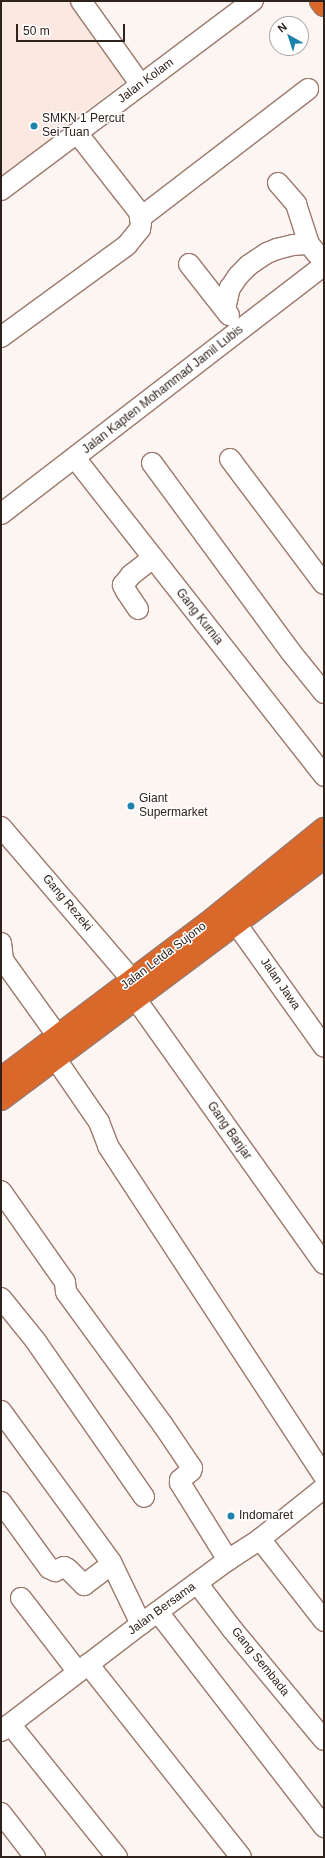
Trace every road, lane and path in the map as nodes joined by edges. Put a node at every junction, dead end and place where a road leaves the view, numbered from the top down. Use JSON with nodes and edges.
{"nodes":[{"id":1,"x":81,"y":1,"type":"edge"},
{"id":2,"x":253,"y":1,"type":"edge"},
{"id":3,"x":321,"y":1,"type":"edge"},
{"id":4,"x":324,"y":5,"type":"edge"},
{"id":5,"x":141,"y":85,"type":"junction"},
{"id":6,"x":308,"y":90,"type":"dead end"},
{"id":7,"x":77,"y":133,"type":"junction"},
{"id":8,"x":278,"y":183,"type":"dead end"},
{"id":9,"x":1,"y":190,"type":"edge"},
{"id":10,"x":140,"y":218,"type":"junction"},
{"id":11,"x":309,"y":244,"type":"junction"},
{"id":12,"x":324,"y":261,"type":"edge"},
{"id":13,"x":189,"y":264,"type":"dead end"},
{"id":14,"x":324,"y":265,"type":"edge"},
{"id":15,"x":225,"y":309,"type":"junction"},
{"id":16,"x":240,"y":330,"type":"junction"},
{"id":17,"x":1,"y":337,"type":"edge"},
{"id":18,"x":75,"y":458,"type":"junction"},
{"id":19,"x":230,"y":459,"type":"dead end"},
{"id":20,"x":152,"y":463,"type":"dead end"},
{"id":21,"x":1,"y":514,"type":"edge"},
{"id":22,"x":153,"y":558,"type":"junction"},
{"id":23,"x":324,"y":584,"type":"edge"},
{"id":24,"x":138,"y":609,"type":"dead end"},
{"id":25,"x":324,"y":693,"type":"edge"},
{"id":26,"x":324,"y":776,"type":"edge"},
{"id":27,"x":1,"y":827,"type":"edge"},
{"id":28,"x":324,"y":829,"type":"edge"},
{"id":29,"x":298,"y":849,"type":"junction"},
{"id":30,"x":317,"y":862,"type":"edge"},
{"id":31,"x":235,"y":922,"type":"junction"},
{"id":32,"x":1,"y":942,"type":"edge"},
{"id":33,"x":133,"y":989,"type":"junction"},
{"id":34,"x":324,"y":1047,"type":"edge"},
{"id":35,"x":60,"y":1048,"type":"junction"},
{"id":36,"x":3,"y":1073,"type":"edge"},
{"id":37,"x":1,"y":1099,"type":"edge"},
{"id":38,"x":1,"y":1191,"type":"edge"},
{"id":39,"x":324,"y":1264,"type":"edge"},
{"id":40,"x":1,"y":1298,"type":"edge"},
{"id":41,"x":1,"y":1411,"type":"edge"},
{"id":42,"x":324,"y":1476,"type":"edge"},
{"id":43,"x":321,"y":1496,"type":"edge"},
{"id":44,"x":144,"y":1497,"type":"dead end"},
{"id":45,"x":1,"y":1502,"type":"edge"},
{"id":46,"x":260,"y":1540,"type":"junction"},
{"id":47,"x":228,"y":1560,"type":"junction"},
{"id":48,"x":112,"y":1564,"type":"junction"},
{"id":49,"x":198,"y":1583,"type":"junction"},
{"id":50,"x":21,"y":1598,"type":"dead end"},
{"id":51,"x":158,"y":1612,"type":"junction"},
{"id":52,"x":324,"y":1621,"type":"edge"},
{"id":53,"x":141,"y":1624,"type":"junction"},
{"id":54,"x":83,"y":1668,"type":"junction"},
{"id":55,"x":6,"y":1727,"type":"edge"},
{"id":56,"x":324,"y":1740,"type":"edge"},
{"id":57,"x":318,"y":1807,"type":"edge"},
{"id":58,"x":1,"y":1813,"type":"edge"},
{"id":59,"x":324,"y":1827,"type":"edge"},
{"id":60,"x":35,"y":1857,"type":"edge"},
{"id":61,"x":117,"y":1857,"type":"edge"},
{"id":62,"x":241,"y":1857,"type":"edge"}],
"edges":[{"from":1,"to":5,"type":"street"},
{"from":2,"to":5,"type":"street","name":"Jalan Kolam"},
{"from":3,"to":4,"type":"highway"},
{"from":5,"to":7,"type":"street","name":"Jalan Kolam"},
{"from":6,"to":10,"type":"street"},
{"from":7,"to":9,"type":"street","name":"Jalan Kolam"},
{"from":7,"to":10,"type":"street"},
{"from":8,"to":11,"type":"street"},
{"from":10,"to":17,"type":"street"},
{"from":11,"to":12,"type":"street"},
{"from":11,"to":15,"type":"street"},
{"from":13,"to":15,"type":"street"},
{"from":14,"to":16,"type":"street","name":"Jalan Kapten Mohammad Jamil Lubis"},
{"from":15,"to":16,"type":"street"},
{"from":16,"to":18,"type":"street","name":"Jalan Kapten Mohammad Jamil Lubis"},
{"from":18,"to":21,"type":"street","name":"Jalan Kapten Mohammad Jamil Lubis"},
{"from":18,"to":22,"type":"street","name":"Gang Kurnia"},
{"from":19,"to":23,"type":"street"},
{"from":20,"to":25,"type":"street"},
{"from":22,"to":24,"type":"street"},
{"from":22,"to":26,"type":"street","name":"Gang Kurnia"},
{"from":27,"to":33,"type":"street","name":"Gang Rezeki"},
{"from":28,"to":29,"type":"highway","name":"Jalan Letda Sujono"},
{"from":29,"to":30,"type":"highway"},
{"from":29,"to":33,"type":"highway","name":"Jalan Letda Sujono"},
{"from":30,"to":31,"type":"highway","name":"Jalan Letda Sujono"},
{"from":31,"to":33,"type":"highway","name":"Jalan Letda Sujono"},
{"from":31,"to":34,"type":"street","name":"Jalan Jawa"},
{"from":32,"to":35,"type":"street"},
{"from":33,"to":35,"type":"highway","name":"Jalan Letda Sujono"},
{"from":33,"to":39,"type":"street","name":"Gang Banjar"},
{"from":35,"to":36,"type":"highway","name":"Jalan Letda Sujono"},
{"from":35,"to":37,"type":"highway","name":"Jalan Letda Sujono"},
{"from":35,"to":42,"type":"street"},
{"from":38,"to":47,"type":"street"},
{"from":40,"to":44,"type":"street"},
{"from":41,"to":48,"type":"street"},
{"from":43,"to":46,"type":"street","name":"Jalan Bersama"},
{"from":45,"to":48,"type":"street"},
{"from":46,"to":47,"type":"street","name":"Jalan Bersama"},
{"from":46,"to":52,"type":"street"},
{"from":47,"to":49,"type":"street","name":"Jalan Bersama"},
{"from":48,"to":53,"type":"street"},
{"from":49,"to":51,"type":"street","name":"Jalan Bersama"},
{"from":49,"to":56,"type":"street","name":"Gang Sembada"},
{"from":50,"to":54,"type":"street"},
{"from":51,"to":53,"type":"street","name":"Jalan Bersama"},
{"from":51,"to":57,"type":"street"},
{"from":53,"to":54,"type":"street","name":"Jalan Bersama"},
{"from":54,"to":55,"type":"street","name":"Jalan Bersama"},
{"from":54,"to":62,"type":"street"},
{"from":55,"to":61,"type":"street"},
{"from":57,"to":59,"type":"street"},
{"from":58,"to":60,"type":"street"}]}
